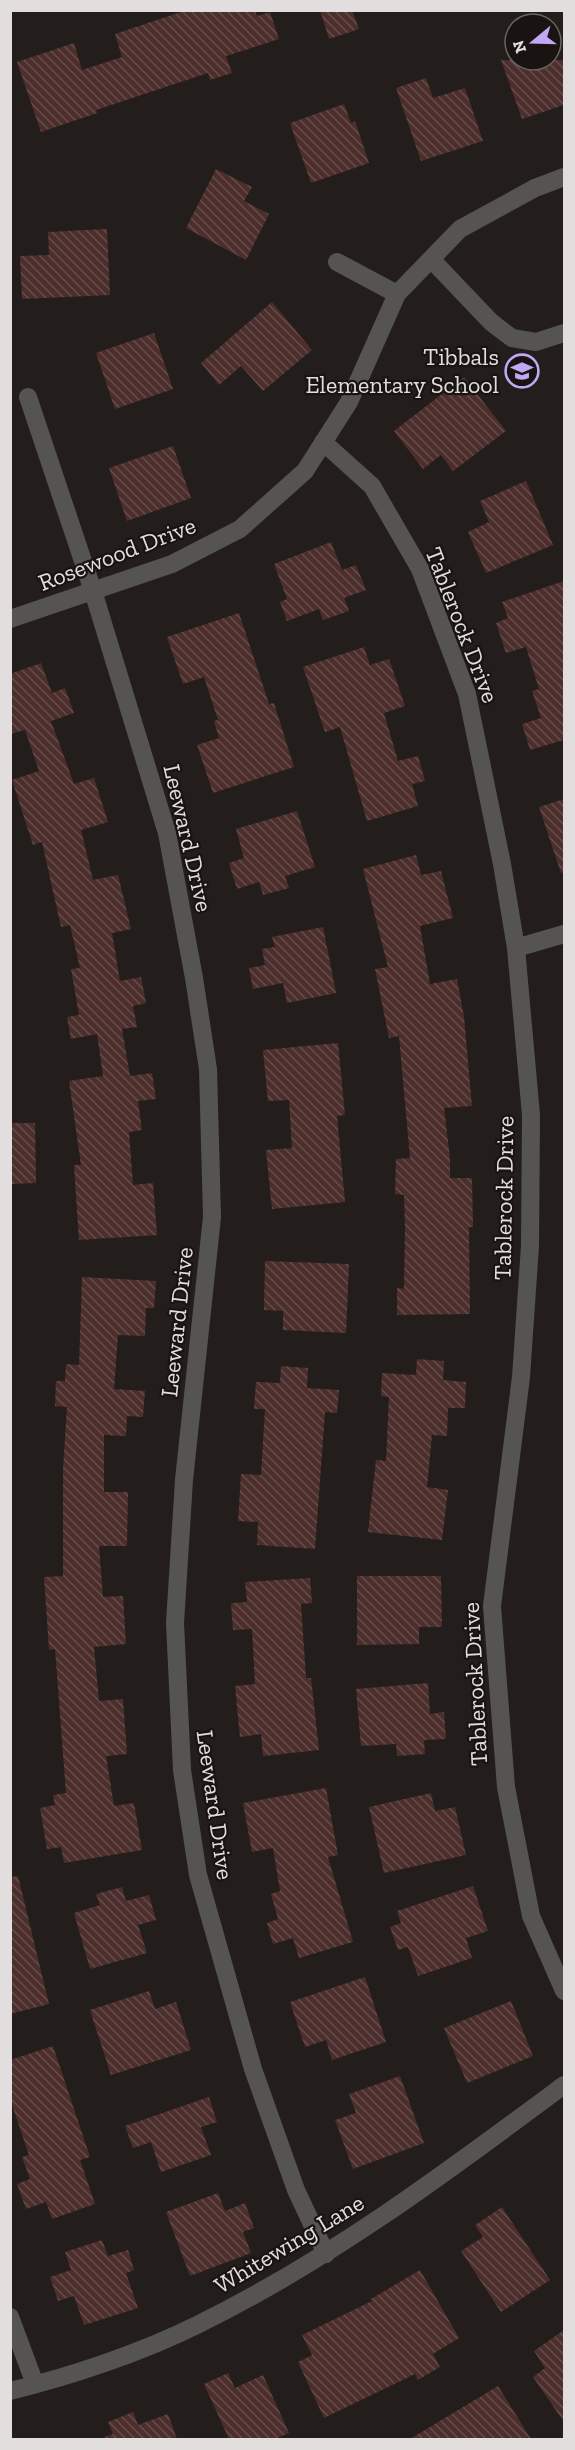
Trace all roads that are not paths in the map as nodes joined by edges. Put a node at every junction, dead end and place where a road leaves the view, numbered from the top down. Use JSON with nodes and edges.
{"nodes":[{"id":1,"x":564,"y":177,"type":"edge"},
{"id":2,"x":431,"y":259,"type":"junction"},
{"id":3,"x":337,"y":262,"type":"dead end"},
{"id":4,"x":397,"y":294,"type":"junction"},
{"id":5,"x":564,"y":333,"type":"edge"},
{"id":6,"x":28,"y":397,"type":"dead end"},
{"id":7,"x":323,"y":442,"type":"junction"},
{"id":8,"x":93,"y":591,"type":"junction"},
{"id":9,"x":10,"y":619,"type":"edge"},
{"id":10,"x":564,"y":934,"type":"edge"},
{"id":11,"x":516,"y":948,"type":"junction"},
{"id":12,"x":564,"y":1991,"type":"edge"},
{"id":13,"x":564,"y":2085,"type":"edge"},
{"id":14,"x":326,"y":2254,"type":"junction"},
{"id":15,"x":10,"y":2318,"type":"edge"},
{"id":16,"x":35,"y":2385,"type":"junction"},
{"id":17,"x":10,"y":2391,"type":"edge"}],
"edges":[{"from":1,"to":2,"type":"street","name":"Rosewood Drive"},
{"from":2,"to":4,"type":"street","name":"Rosewood Drive"},
{"from":2,"to":5,"type":"street"},
{"from":3,"to":4,"type":"street"},
{"from":4,"to":7,"type":"street","name":"Rosewood Drive"},
{"from":6,"to":8,"type":"street","name":"Leeward Drive"},
{"from":7,"to":8,"type":"street","name":"Rosewood Drive"},
{"from":7,"to":11,"type":"street","name":"Tablerock Drive"},
{"from":8,"to":9,"type":"street","name":"Rosewood Drive"},
{"from":8,"to":14,"type":"street","name":"Leeward Drive"},
{"from":10,"to":11,"type":"street"},
{"from":11,"to":12,"type":"street","name":"Tablerock Drive"},
{"from":13,"to":14,"type":"street","name":"Whitewing Lane"},
{"from":14,"to":16,"type":"street","name":"Whitewing Lane"},
{"from":15,"to":16,"type":"street"},
{"from":16,"to":17,"type":"street","name":"Whitewing Lane"}]}
